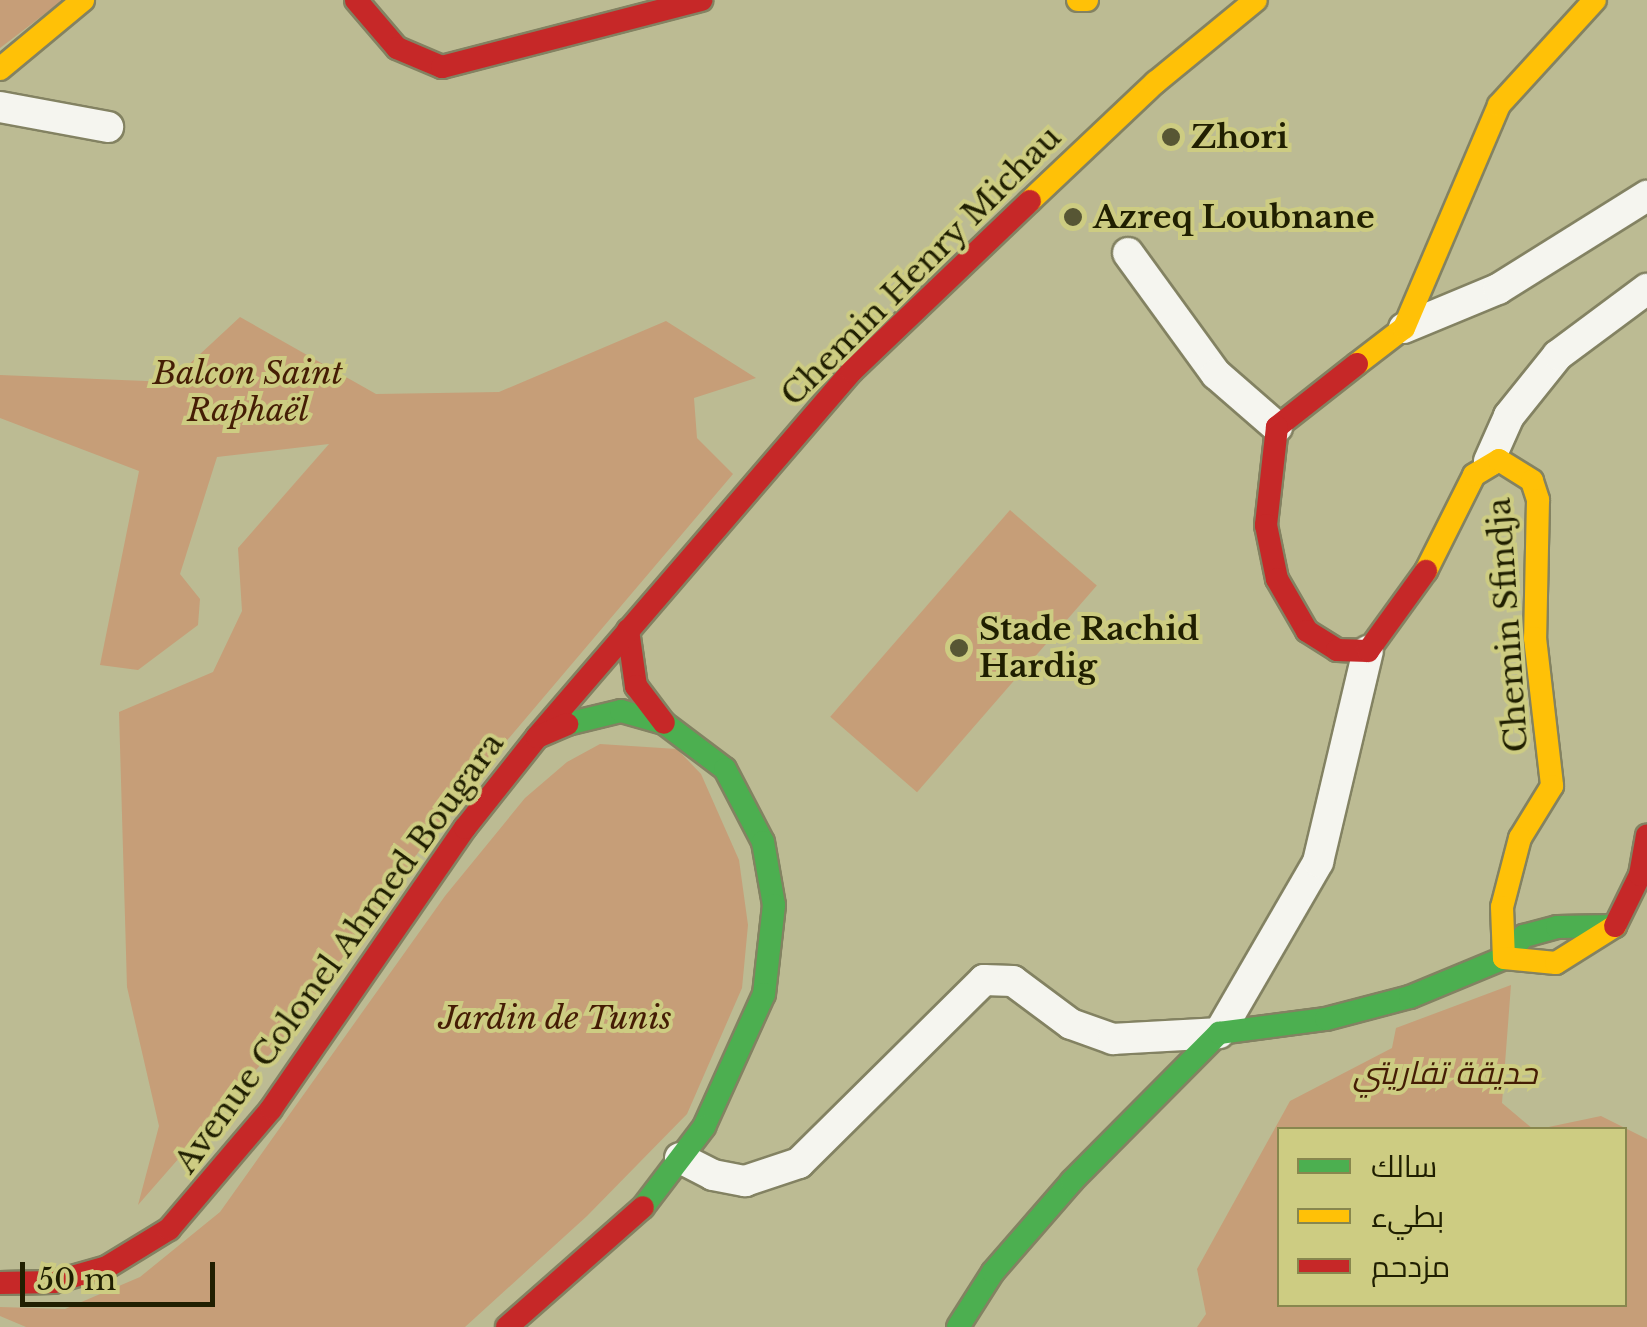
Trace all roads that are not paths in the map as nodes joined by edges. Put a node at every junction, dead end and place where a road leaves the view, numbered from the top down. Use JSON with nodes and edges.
{"nodes":[{"id":1,"x":83,"y":0,"type":"edge"},
{"id":2,"x":356,"y":0,"type":"edge"},
{"id":3,"x":702,"y":0,"type":"edge"},
{"id":4,"x":1078,"y":0,"type":"edge"},
{"id":5,"x":1086,"y":0,"type":"edge"},
{"id":6,"x":1256,"y":0,"type":"edge"},
{"id":7,"x":1596,"y":0,"type":"edge"},
{"id":8,"x":0,"y":69,"type":"edge"},
{"id":9,"x":0,"y":108,"type":"edge"},
{"id":10,"x":108,"y":128,"type":"dead end"},
{"id":11,"x":1647,"y":196,"type":"edge"},
{"id":12,"x":1128,"y":253,"type":"dead end"},
{"id":13,"x":1647,"y":290,"type":"edge"},
{"id":14,"x":1404,"y":328,"type":"junction"},
{"id":15,"x":1277,"y":428,"type":"junction"},
{"id":16,"x":1489,"y":460,"type":"junction"},
{"id":17,"x":628,"y":630,"type":"junction"},
{"id":18,"x":1368,"y":651,"type":"junction"},
{"id":19,"x":664,"y":723,"type":"junction"},
{"id":20,"x":537,"y":737,"type":"junction"},
{"id":21,"x":1647,"y":836,"type":"edge"},
{"id":22,"x":1615,"y":926,"type":"junction"},
{"id":23,"x":1504,"y":958,"type":"junction"},
{"id":24,"x":1220,"y":1033,"type":"junction"},
{"id":25,"x":680,"y":1158,"type":"junction"},
{"id":26,"x":0,"y":1283,"type":"edge"},
{"id":27,"x":507,"y":1327,"type":"edge"},
{"id":28,"x":958,"y":1327,"type":"edge"}],
"edges":[{"from":1,"to":8,"type":"street"},
{"from":2,"to":3,"type":"street"},
{"from":4,"to":5,"type":"street"},
{"from":6,"to":17,"type":"street","name":"Chemin Henry Michau"},
{"from":7,"to":14,"type":"street"},
{"from":9,"to":10,"type":"street"},
{"from":11,"to":14,"type":"street"},
{"from":12,"to":15,"type":"street"},
{"from":13,"to":16,"type":"street"},
{"from":14,"to":15,"type":"street"},
{"from":15,"to":18,"type":"street"},
{"from":16,"to":18,"type":"street","name":"Chemin Sfindja"},
{"from":16,"to":23,"type":"street","name":"Chemin Sfindja"},
{"from":17,"to":19,"type":"street"},
{"from":17,"to":20,"type":"street","name":"Chemin Henry Michau"},
{"from":18,"to":24,"type":"street"},
{"from":19,"to":20,"type":"street","name":"Avenue Colonel Ahmed Bougara"},
{"from":19,"to":25,"type":"street","name":"Avenue Colonel Ahmed Bougara"},
{"from":20,"to":26,"type":"street","name":"Avenue Colonel Ahmed Bougara"},
{"from":21,"to":22,"type":"street"},
{"from":22,"to":23,"type":"street"},
{"from":22,"to":23,"type":"street"},
{"from":23,"to":24,"type":"street"},
{"from":24,"to":25,"type":"street"},
{"from":24,"to":28,"type":"street"},
{"from":25,"to":27,"type":"street","name":"Avenue Colonel Ahmed Bougara"}]}
